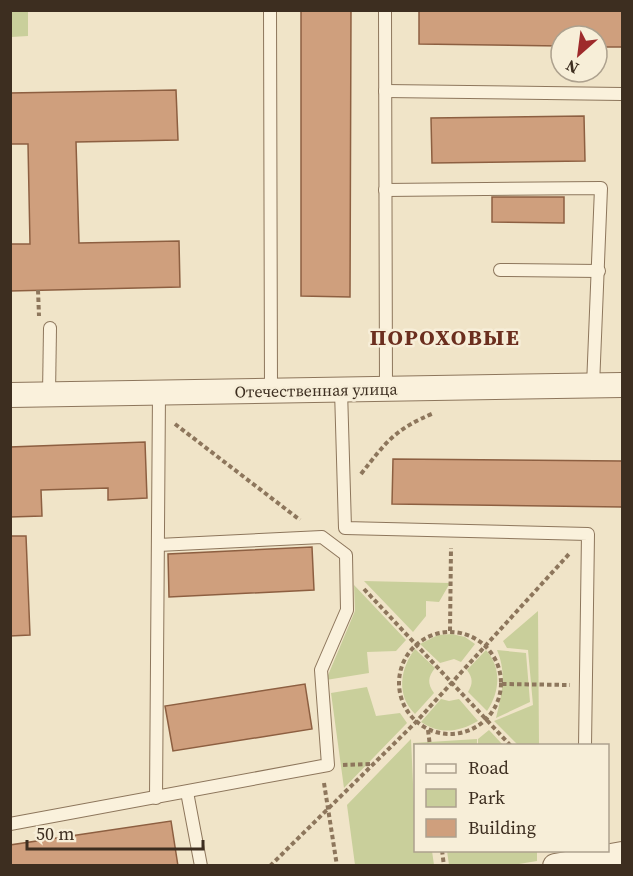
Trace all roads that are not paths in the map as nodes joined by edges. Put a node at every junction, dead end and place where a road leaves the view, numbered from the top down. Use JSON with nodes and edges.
{"nodes":[{"id":1,"x":270,"y":10,"type":"edge"},
{"id":2,"x":385,"y":10,"type":"edge"},
{"id":3,"x":385,"y":91,"type":"junction"},
{"id":4,"x":622,"y":94,"type":"edge"},
{"id":5,"x":385,"y":190,"type":"junction"},
{"id":6,"x":500,"y":270,"type":"dead end"},
{"id":7,"x":599,"y":271,"type":"junction"},
{"id":8,"x":50,"y":328,"type":"dead end"},
{"id":9,"x":622,"y":385,"type":"edge"},
{"id":10,"x":593,"y":386,"type":"junction"},
{"id":11,"x":386,"y":389,"type":"junction"},
{"id":12,"x":341,"y":390,"type":"junction"},
{"id":13,"x":271,"y":391,"type":"junction"},
{"id":14,"x":49,"y":394,"type":"junction"},
{"id":15,"x":10,"y":395,"type":"edge"},
{"id":16,"x":159,"y":402,"type":"junction"},
{"id":17,"x":158,"y":545,"type":"junction"},
{"id":18,"x":585,"y":744,"type":"edge"},
{"id":19,"x":187,"y":792,"type":"junction"},
{"id":20,"x":156,"y":798,"type":"junction"},
{"id":21,"x":10,"y":824,"type":"edge"},
{"id":22,"x":622,"y":854,"type":"edge"},
{"id":23,"x":584,"y":856,"type":"edge"},
{"id":24,"x":201,"y":866,"type":"edge"},
{"id":25,"x":555,"y":866,"type":"edge"}],
"edges":[{"from":1,"to":13,"type":"lane"},
{"from":2,"to":3,"type":"lane"},
{"from":3,"to":4,"type":"lane"},
{"from":3,"to":5,"type":"lane"},
{"from":5,"to":7,"type":"lane"},
{"from":5,"to":11,"type":"lane"},
{"from":6,"to":7,"type":"lane"},
{"from":7,"to":10,"type":"lane"},
{"from":8,"to":14,"type":"lane"},
{"from":9,"to":10,"type":"street","name":"Отечественная улица"},
{"from":10,"to":11,"type":"street","name":"Отечественная улица"},
{"from":11,"to":12,"type":"street","name":"Отечественная улица"},
{"from":12,"to":13,"type":"street","name":"Отечественная улица"},
{"from":12,"to":18,"type":"lane"},
{"from":13,"to":16,"type":"street","name":"Отечественная улица"},
{"from":14,"to":15,"type":"street","name":"Отечественная улица"},
{"from":14,"to":16,"type":"street","name":"Отечественная улица"},
{"from":16,"to":17,"type":"lane"},
{"from":17,"to":19,"type":"lane"},
{"from":17,"to":20,"type":"lane"},
{"from":19,"to":20,"type":"lane"},
{"from":19,"to":24,"type":"lane"},
{"from":20,"to":21,"type":"lane"},
{"from":22,"to":23,"type":"street"},
{"from":23,"to":25,"type":"street"}]}
